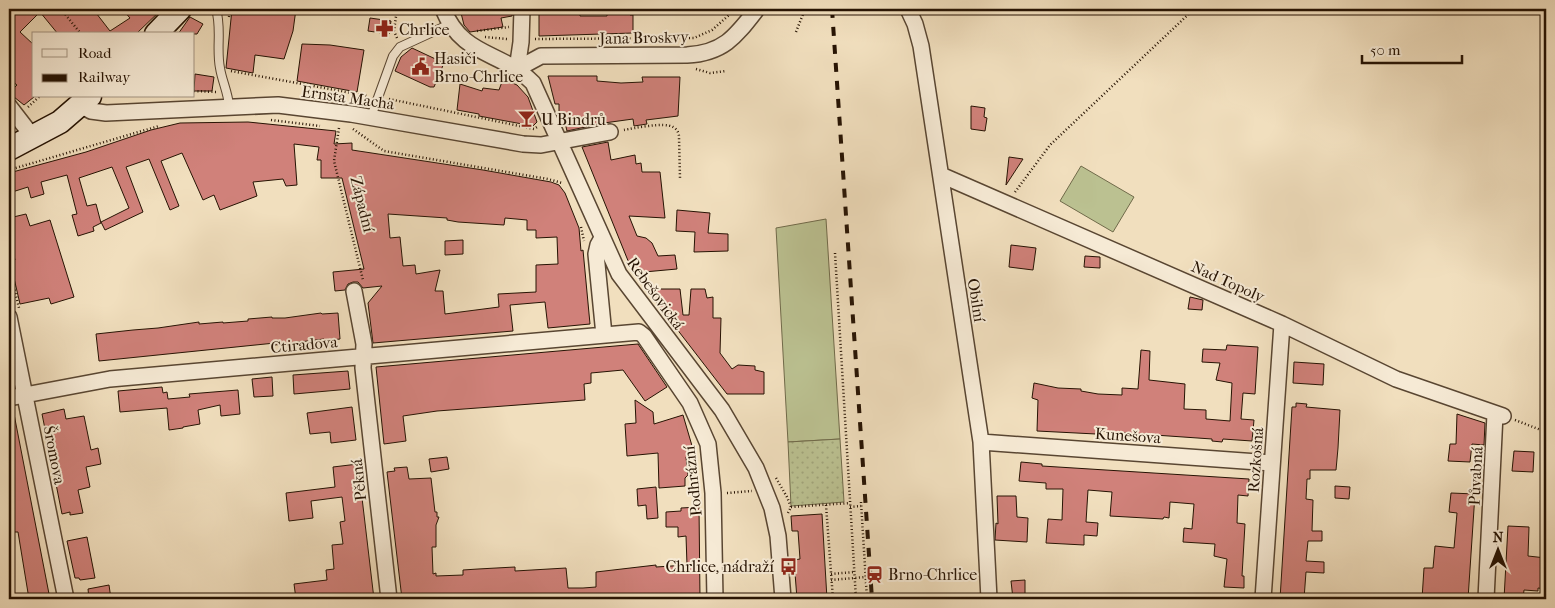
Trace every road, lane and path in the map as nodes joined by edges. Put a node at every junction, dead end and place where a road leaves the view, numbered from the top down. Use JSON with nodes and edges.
{"nodes":[{"id":1,"x":62,"y":9,"type":"edge"},
{"id":2,"x":180,"y":9,"type":"edge"},
{"id":3,"x":216,"y":9,"type":"edge"},
{"id":4,"x":397,"y":9,"type":"edge"},
{"id":5,"x":443,"y":9,"type":"edge"},
{"id":6,"x":522,"y":9,"type":"edge"},
{"id":7,"x":736,"y":9,"type":"edge"},
{"id":8,"x":757,"y":9,"type":"edge"},
{"id":9,"x":805,"y":9,"type":"edge"},
{"id":10,"x":908,"y":9,"type":"edge"},
{"id":11,"x":1194,"y":9,"type":"edge"},
{"id":12,"x":453,"y":28,"type":"junction"},
{"id":13,"x":504,"y":28,"type":"dead end"},
{"id":14,"x":79,"y":32,"type":"edge"},
{"id":15,"x":158,"y":32,"type":"edge"},
{"id":16,"x":796,"y":32,"type":"dead end"},
{"id":17,"x":484,"y":36,"type":"dead end"},
{"id":18,"x":521,"y":39,"type":"junction"},
{"id":19,"x":400,"y":47,"type":"junction"},
{"id":20,"x":517,"y":69,"type":"junction"},
{"id":21,"x":225,"y":70,"type":"dead end"},
{"id":22,"x":377,"y":98,"type":"junction"},
{"id":23,"x":85,"y":100,"type":"edge"},
{"id":24,"x":9,"y":106,"type":"edge"},
{"id":25,"x":229,"y":106,"type":"junction"},
{"id":26,"x":371,"y":117,"type":"junction"},
{"id":27,"x":267,"y":120,"type":"dead end"},
{"id":28,"x":166,"y":124,"type":"dead end"},
{"id":29,"x":321,"y":126,"type":"dead end"},
{"id":30,"x":344,"y":128,"type":"dead end"},
{"id":31,"x":349,"y":129,"type":"dead end"},
{"id":32,"x":610,"y":132,"type":"joint"},
{"id":33,"x":32,"y":138,"type":"junction"},
{"id":34,"x":553,"y":142,"type":"junction"},
{"id":35,"x":9,"y":149,"type":"edge"},
{"id":36,"x":9,"y":170,"type":"edge"},
{"id":37,"x":941,"y":174,"type":"junction"},
{"id":38,"x":562,"y":177,"type":"dead end"},
{"id":39,"x":680,"y":178,"type":"dead end"},
{"id":40,"x":1007,"y":203,"type":"junction"},
{"id":41,"x":579,"y":222,"type":"dead end"},
{"id":42,"x":602,"y":238,"type":"junction"},
{"id":43,"x":585,"y":243,"type":"dead end"},
{"id":44,"x":835,"y":253,"type":"dead end"},
{"id":45,"x":360,"y":289,"type":"joint"},
{"id":46,"x":9,"y":317,"type":"edge"},
{"id":47,"x":1282,"y":324,"type":"junction"},
{"id":48,"x":604,"y":334,"type":"junction"},
{"id":49,"x":363,"y":356,"type":"junction"},
{"id":50,"x":25,"y":394,"type":"junction"},
{"id":51,"x":9,"y":398,"type":"edge"},
{"id":52,"x":1499,"y":415,"type":"junction"},
{"id":53,"x":1546,"y":432,"type":"edge"},
{"id":54,"x":981,"y":442,"type":"junction"},
{"id":55,"x":1272,"y":463,"type":"junction"},
{"id":56,"x":773,"y":472,"type":"dead end"},
{"id":57,"x":722,"y":493,"type":"dead end"},
{"id":58,"x":754,"y":499,"type":"dead end"},
{"id":59,"x":861,"y":502,"type":"dead end"},
{"id":60,"x":826,"y":505,"type":"junction"},
{"id":61,"x":850,"y":505,"type":"junction"},
{"id":62,"x":861,"y":506,"type":"junction"},
{"id":63,"x":791,"y":507,"type":"junction"},
{"id":64,"x":786,"y":518,"type":"dead end"},
{"id":65,"x":855,"y":572,"type":"junction"},
{"id":66,"x":831,"y":574,"type":"junction"},
{"id":67,"x":866,"y":577,"type":"junction"},
{"id":68,"x":855,"y":578,"type":"junction"},
{"id":69,"x":831,"y":580,"type":"junction"},
{"id":70,"x":66,"y":599,"type":"edge"},
{"id":71,"x":389,"y":599,"type":"edge"},
{"id":72,"x":715,"y":599,"type":"edge"},
{"id":73,"x":783,"y":599,"type":"edge"},
{"id":74,"x":832,"y":599,"type":"edge"},
{"id":75,"x":856,"y":599,"type":"edge"},
{"id":76,"x":867,"y":599,"type":"edge"},
{"id":77,"x":989,"y":599,"type":"edge"},
{"id":78,"x":1262,"y":599,"type":"edge"},
{"id":79,"x":1486,"y":599,"type":"edge"}],
"edges":[{"from":1,"to":14,"type":"path"},
{"from":2,"to":15,"type":"street"},
{"from":3,"to":25,"type":"lane"},
{"from":4,"to":19,"type":"path"},
{"from":5,"to":12,"type":"street","name":"Rebešovická"},
{"from":6,"to":18,"type":"street"},
{"from":7,"to":18,"type":"path"},
{"from":8,"to":20,"type":"street","name":"Jana Broskvy"},
{"from":9,"to":16,"type":"path"},
{"from":10,"to":37,"type":"street","name":"Obilní"},
{"from":11,"to":40,"type":"path"},
{"from":12,"to":13,"type":"path"},
{"from":12,"to":19,"type":"lane"},
{"from":12,"to":20,"type":"street","name":"Rebešovická"},
{"from":17,"to":18,"type":"path"},
{"from":18,"to":20,"type":"street"},
{"from":19,"to":22,"type":"lane"},
{"from":20,"to":34,"type":"street","name":"Rebešovická"},
{"from":21,"to":22,"type":"path"},
{"from":22,"to":26,"type":"lane"},
{"from":22,"to":34,"type":"path"},
{"from":23,"to":25,"type":"street","name":"Ernsta Macha"},
{"from":23,"to":33,"type":"street"},
{"from":24,"to":33,"type":"street"},
{"from":25,"to":26,"type":"street","name":"Ernsta Macha"},
{"from":26,"to":34,"type":"street","name":"Ernsta Macha"},
{"from":27,"to":29,"type":"path"},
{"from":28,"to":36,"type":"path"},
{"from":30,"to":45,"type":"path","name":"Západní"},
{"from":31,"to":38,"type":"path"},
{"from":32,"to":34,"type":"street","name":"Ernsta Macha"},
{"from":32,"to":39,"type":"path"},
{"from":33,"to":35,"type":"street"},
{"from":34,"to":42,"type":"street","name":"Rebešovická"},
{"from":37,"to":40,"type":"street","name":"Nad Topoly"},
{"from":37,"to":54,"type":"street","name":"Obilní"},
{"from":40,"to":47,"type":"street","name":"Nad Topoly"},
{"from":41,"to":43,"type":"path"},
{"from":42,"to":48,"type":"street"},
{"from":42,"to":73,"type":"street","name":"Rebešovická"},
{"from":44,"to":61,"type":"path"},
{"from":45,"to":49,"type":"street"},
{"from":46,"to":50,"type":"street","name":"Šromova"},
{"from":47,"to":52,"type":"street","name":"Nad Topoly"},
{"from":47,"to":55,"type":"street","name":"Rozkošná"},
{"from":48,"to":49,"type":"street","name":"Ctiradova"},
{"from":48,"to":72,"type":"street","name":"Podhrázní"},
{"from":49,"to":50,"type":"street","name":"Ctiradova"},
{"from":49,"to":71,"type":"street","name":"Pěkná"},
{"from":50,"to":51,"type":"street","name":"Ctiradova"},
{"from":50,"to":70,"type":"street","name":"Šromova"},
{"from":52,"to":53,"type":"path"},
{"from":52,"to":79,"type":"street","name":"Půvabná"},
{"from":54,"to":55,"type":"street","name":"Kunešova"},
{"from":54,"to":77,"type":"street","name":"Obilní"},
{"from":55,"to":78,"type":"street","name":"Rozkošná"},
{"from":56,"to":63,"type":"path"},
{"from":57,"to":58,"type":"path"},
{"from":59,"to":62,"type":"path"},
{"from":60,"to":61,"type":"path"},
{"from":60,"to":63,"type":"path"},
{"from":60,"to":66,"type":"path"},
{"from":61,"to":62,"type":"path"},
{"from":61,"to":65,"type":"path"},
{"from":62,"to":67,"type":"path"},
{"from":63,"to":64,"type":"path"},
{"from":65,"to":66,"type":"path"},
{"from":65,"to":68,"type":"path"},
{"from":66,"to":69,"type":"path"},
{"from":67,"to":68,"type":"path"},
{"from":67,"to":76,"type":"path"},
{"from":68,"to":69,"type":"path"},
{"from":68,"to":75,"type":"path"},
{"from":69,"to":74,"type":"path"}]}
